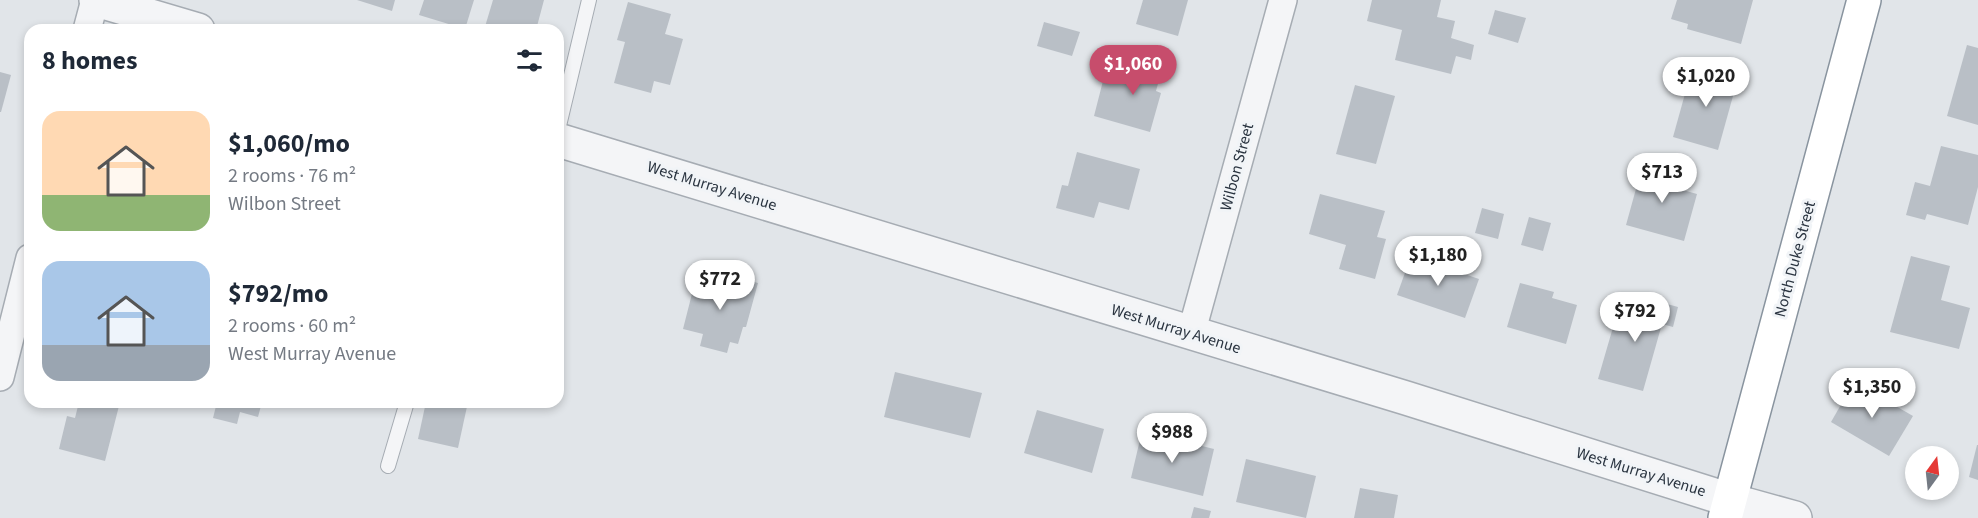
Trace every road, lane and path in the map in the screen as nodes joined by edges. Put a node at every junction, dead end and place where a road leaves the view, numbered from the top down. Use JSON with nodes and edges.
{"nodes":[{"id":1,"x":96,"y":0,"type":"edge"},
{"id":2,"x":589,"y":0,"type":"edge"},
{"id":3,"x":1283,"y":0,"type":"edge"},
{"id":4,"x":1864,"y":0,"type":"edge"},
{"id":5,"x":89,"y":24,"type":"edge"},
{"id":6,"x":178,"y":24,"type":"edge"},
{"id":7,"x":564,"y":105,"type":"edge"},
{"id":8,"x":564,"y":142,"type":"edge"},
{"id":9,"x":24,"y":282,"type":"edge"},
{"id":10,"x":1191,"y":334,"type":"junction"},
{"id":11,"x":0,"y":377,"type":"edge"},
{"id":12,"x":405,"y":408,"type":"edge"},
{"id":13,"x":388,"y":466,"type":"dead end"},
{"id":14,"x":1728,"y":509,"type":"edge"},
{"id":15,"x":1795,"y":518,"type":"edge"}],
"edges":[{"from":1,"to":5,"type":"street"},
{"from":1,"to":6,"type":"street"},
{"from":2,"to":7,"type":"lane"},
{"from":3,"to":10,"type":"street","name":"Wilbon Street"},
{"from":4,"to":14,"type":"highway","name":"North Duke Street"},
{"from":8,"to":10,"type":"street","name":"West Murray Avenue"},
{"from":9,"to":11,"type":"street"},
{"from":10,"to":14,"type":"street","name":"West Murray Avenue"},
{"from":12,"to":13,"type":"lane"},
{"from":14,"to":15,"type":"street","name":"West Murray Avenue"}]}
